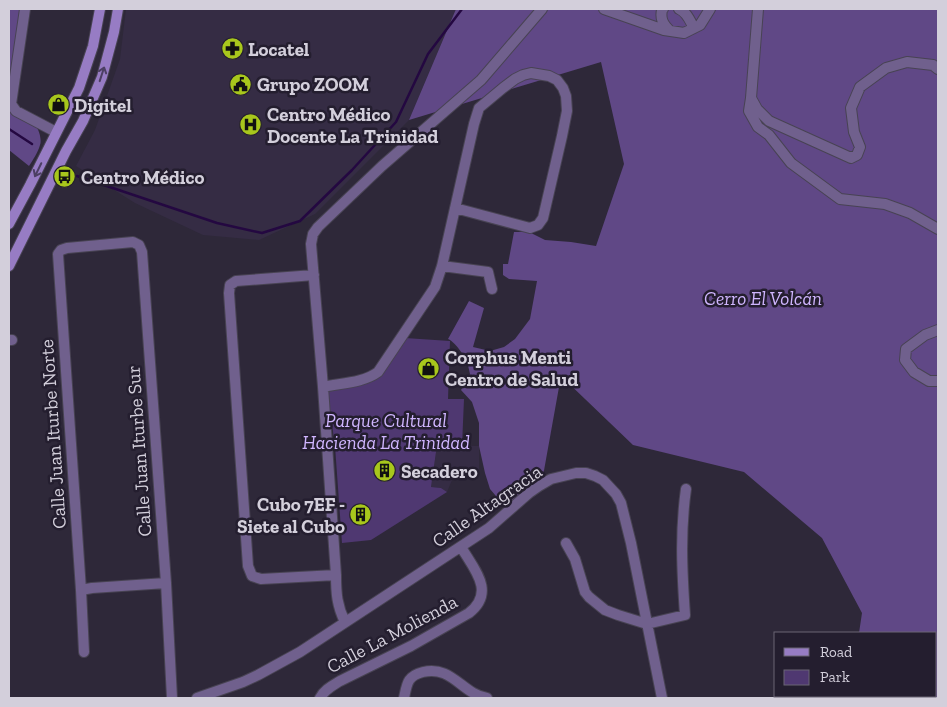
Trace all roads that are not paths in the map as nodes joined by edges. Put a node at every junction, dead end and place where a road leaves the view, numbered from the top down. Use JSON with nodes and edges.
{"nodes":[{"id":1,"x":25,"y":9,"type":"edge"},
{"id":2,"x":100,"y":9,"type":"edge"},
{"id":3,"x":118,"y":9,"type":"edge"},
{"id":4,"x":542,"y":9,"type":"edge"},
{"id":5,"x":604,"y":9,"type":"edge"},
{"id":6,"x":663,"y":9,"type":"edge"},
{"id":7,"x":679,"y":9,"type":"edge"},
{"id":8,"x":710,"y":9,"type":"edge"},
{"id":9,"x":760,"y":11,"type":"edge"},
{"id":10,"x":694,"y":28,"type":"junction"},
{"id":11,"x":670,"y":31,"type":"junction"},
{"id":12,"x":938,"y":69,"type":"edge"},
{"id":13,"x":751,"y":98,"type":"junction"},
{"id":14,"x":57,"y":131,"type":"junction"},
{"id":15,"x":455,"y":208,"type":"junction"},
{"id":16,"x":9,"y":224,"type":"edge"},
{"id":17,"x":938,"y":229,"type":"edge"},
{"id":18,"x":96,"y":246,"type":"joint"},
{"id":19,"x":9,"y":266,"type":"edge"},
{"id":20,"x":442,"y":266,"type":"junction"},
{"id":21,"x":314,"y":275,"type":"junction"},
{"id":22,"x":492,"y":289,"type":"dead end"},
{"id":23,"x":938,"y":330,"type":"edge"},
{"id":24,"x":938,"y":381,"type":"edge"},
{"id":25,"x":323,"y":387,"type":"junction"},
{"id":26,"x":686,"y":489,"type":"dead end"},
{"id":27,"x":566,"y":543,"type":"dead end"},
{"id":28,"x":461,"y":547,"type":"junction"},
{"id":29,"x":336,"y":575,"type":"junction"},
{"id":30,"x":166,"y":583,"type":"junction"},
{"id":31,"x":81,"y":590,"type":"junction"},
{"id":32,"x":345,"y":622,"type":"junction"},
{"id":33,"x":647,"y":624,"type":"junction"},
{"id":34,"x":84,"y":652,"type":"dead end"},
{"id":35,"x":172,"y":698,"type":"edge"},
{"id":36,"x":197,"y":698,"type":"edge"},
{"id":37,"x":320,"y":698,"type":"edge"},
{"id":38,"x":404,"y":698,"type":"edge"},
{"id":39,"x":487,"y":698,"type":"edge"},
{"id":40,"x":662,"y":698,"type":"edge"}],
"edges":[{"from":1,"to":14,"type":"street"},
{"from":2,"to":14,"type":"main road"},
{"from":19,"to":3,"type":"main road","one_way":true},
{"from":4,"to":21,"type":"street"},
{"from":5,"to":11,"type":"street"},
{"from":6,"to":11,"type":"street"},
{"from":7,"to":10,"type":"street"},
{"from":8,"to":10,"type":"street"},
{"from":9,"to":13,"type":"street"},
{"from":10,"to":11,"type":"street"},
{"from":12,"to":13,"type":"street"},
{"from":13,"to":17,"type":"street"},
{"from":14,"to":16,"type":"main road","one_way":true},
{"from":15,"to":15,"type":"street"},
{"from":15,"to":20,"type":"street"},
{"from":18,"to":30,"type":"street","name":"Calle Juan Iturbe Sur"},
{"from":18,"to":31,"type":"street","name":"Calle Juan Iturbe Norte"},
{"from":20,"to":22,"type":"street"},
{"from":20,"to":25,"type":"street"},
{"from":21,"to":25,"type":"street"},
{"from":21,"to":29,"type":"street"},
{"from":23,"to":24,"type":"street"},
{"from":25,"to":29,"type":"street"},
{"from":26,"to":33,"type":"street"},
{"from":27,"to":33,"type":"street"},
{"from":28,"to":32,"type":"street","name":"Calle Altagracia"},
{"from":28,"to":33,"type":"street","name":"Calle Altagracia"},
{"from":28,"to":37,"type":"street","name":"Calle La Molienda"},
{"from":29,"to":32,"type":"street"},
{"from":30,"to":31,"type":"street"},
{"from":30,"to":35,"type":"street","name":"Calle Juan Iturbe Sur"},
{"from":31,"to":34,"type":"street","name":"Calle Juan Iturbe Norte"},
{"from":32,"to":36,"type":"street","name":"Calle Altagracia"},
{"from":33,"to":40,"type":"street","name":"Calle Altagracia"},
{"from":38,"to":39,"type":"street"}]}
